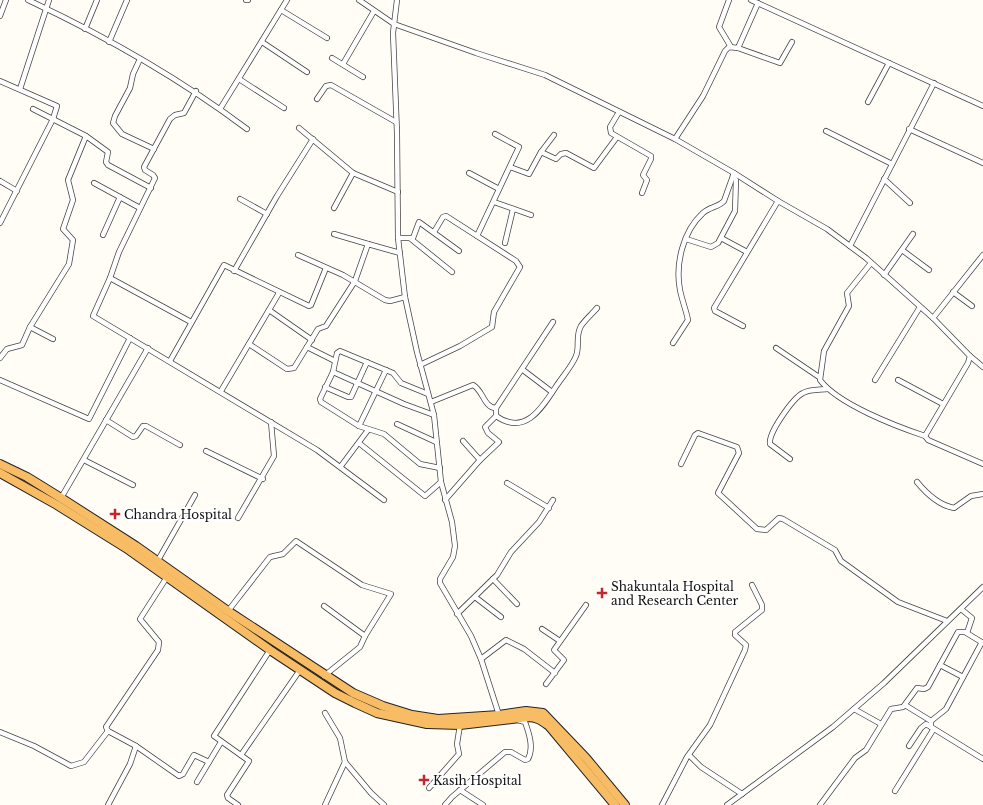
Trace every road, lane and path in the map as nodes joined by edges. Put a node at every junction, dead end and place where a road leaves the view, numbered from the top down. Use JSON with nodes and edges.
{"nodes":[{"id":1,"x":6,"y":0,"type":"edge"},
{"id":2,"x":28,"y":0,"type":"edge"},
{"id":3,"x":48,"y":0,"type":"edge"},
{"id":4,"x":97,"y":0,"type":"edge"},
{"id":5,"x":127,"y":0,"type":"edge"},
{"id":6,"x":287,"y":0,"type":"edge"},
{"id":7,"x":359,"y":0,"type":"edge"},
{"id":8,"x":397,"y":0,"type":"edge"},
{"id":9,"x":729,"y":0,"type":"edge"},
{"id":10,"x":751,"y":0,"type":"edge"},
{"id":11,"x":758,"y":3,"type":"junction"},
{"id":12,"x":46,"y":8,"type":"junction"},
{"id":13,"x":281,"y":10,"type":"junction"},
{"id":14,"x":374,"y":11,"type":"junction"},
{"id":15,"x":0,"y":16,"type":"edge"},
{"id":16,"x":394,"y":24,"type":"junction"},
{"id":17,"x":85,"y":29,"type":"junction"},
{"id":18,"x":327,"y":38,"type":"dead end"},
{"id":19,"x":109,"y":42,"type":"junction"},
{"id":20,"x":262,"y":42,"type":"junction"},
{"id":21,"x":792,"y":42,"type":"dead end"},
{"id":22,"x":730,"y":47,"type":"junction"},
{"id":23,"x":738,"y":48,"type":"junction"},
{"id":24,"x":332,"y":58,"type":"dead end"},
{"id":25,"x":140,"y":59,"type":"junction"},
{"id":26,"x":889,"y":63,"type":"junction"},
{"id":27,"x":343,"y":64,"type":"junction"},
{"id":28,"x":307,"y":72,"type":"dead end"},
{"id":29,"x":363,"y":77,"type":"dead end"},
{"id":30,"x":239,"y":79,"type":"junction"},
{"id":31,"x":0,"y":81,"type":"edge"},
{"id":32,"x":934,"y":83,"type":"junction"},
{"id":33,"x":20,"y":89,"type":"junction"},
{"id":34,"x":196,"y":91,"type":"junction"},
{"id":35,"x":317,"y":99,"type":"dead end"},
{"id":36,"x":868,"y":102,"type":"dead end"},
{"id":37,"x":983,"y":106,"type":"edge"},
{"id":38,"x":284,"y":108,"type":"dead end"},
{"id":39,"x":32,"y":109,"type":"dead end"},
{"id":40,"x":220,"y":109,"type":"junction"},
{"id":41,"x":619,"y":112,"type":"junction"},
{"id":42,"x":53,"y":119,"type":"junction"},
{"id":43,"x":396,"y":122,"type":"junction"},
{"id":44,"x":247,"y":128,"type":"dead end"},
{"id":45,"x":299,"y":128,"type":"dead end"},
{"id":46,"x":909,"y":130,"type":"junction"},
{"id":47,"x":826,"y":131,"type":"dead end"},
{"id":48,"x":495,"y":134,"type":"dead end"},
{"id":49,"x":554,"y":135,"type":"dead end"},
{"id":50,"x":86,"y":136,"type":"junction"},
{"id":51,"x":616,"y":137,"type":"junction"},
{"id":52,"x":314,"y":139,"type":"junction"},
{"id":53,"x":675,"y":140,"type":"junction"},
{"id":54,"x":154,"y":149,"type":"junction"},
{"id":55,"x":541,"y":152,"type":"junction"},
{"id":56,"x":983,"y":163,"type":"edge"},
{"id":57,"x":892,"y":164,"type":"junction"},
{"id":58,"x":510,"y":167,"type":"junction"},
{"id":59,"x":353,"y":173,"type":"junction"},
{"id":60,"x":469,"y":173,"type":"dead end"},
{"id":61,"x":734,"y":174,"type":"junction"},
{"id":62,"x":884,"y":179,"type":"junction"},
{"id":63,"x":0,"y":181,"type":"edge"},
{"id":64,"x":94,"y":183,"type":"dead end"},
{"id":65,"x":151,"y":188,"type":"junction"},
{"id":66,"x":500,"y":189,"type":"junction"},
{"id":67,"x":17,"y":191,"type":"junction"},
{"id":68,"x":398,"y":192,"type":"junction"},
{"id":69,"x":642,"y":193,"type":"dead end"},
{"id":70,"x":120,"y":197,"type":"junction"},
{"id":71,"x":240,"y":199,"type":"dead end"},
{"id":72,"x":778,"y":201,"type":"junction"},
{"id":73,"x":494,"y":202,"type":"junction"},
{"id":74,"x":910,"y":203,"type":"dead end"},
{"id":75,"x":140,"y":208,"type":"junction"},
{"id":76,"x":334,"y":208,"type":"dead end"},
{"id":77,"x":513,"y":209,"type":"junction"},
{"id":78,"x":267,"y":214,"type":"junction"},
{"id":79,"x":531,"y":215,"type":"dead end"},
{"id":80,"x":0,"y":223,"type":"edge"},
{"id":81,"x":434,"y":232,"type":"junction"},
{"id":82,"x":334,"y":234,"type":"dead end"},
{"id":83,"x":914,"y":234,"type":"dead end"},
{"id":84,"x":104,"y":235,"type":"dead end"},
{"id":85,"x":477,"y":236,"type":"junction"},
{"id":86,"x":398,"y":238,"type":"junction"},
{"id":87,"x":721,"y":238,"type":"junction"},
{"id":88,"x":411,"y":239,"type":"junction"},
{"id":89,"x":686,"y":239,"type":"junction"},
{"id":90,"x":505,"y":242,"type":"dead end"},
{"id":91,"x":368,"y":244,"type":"junction"},
{"id":92,"x":850,"y":246,"type":"junction"},
{"id":93,"x":902,"y":250,"type":"junction"},
{"id":94,"x":459,"y":251,"type":"dead end"},
{"id":95,"x":747,"y":252,"type":"junction"},
{"id":96,"x":400,"y":253,"type":"junction"},
{"id":97,"x":298,"y":255,"type":"dead end"},
{"id":98,"x":983,"y":255,"type":"edge"},
{"id":99,"x":871,"y":263,"type":"junction"},
{"id":100,"x":326,"y":268,"type":"junction"},
{"id":101,"x":928,"y":270,"type":"dead end"},
{"id":102,"x":234,"y":271,"type":"junction"},
{"id":103,"x":452,"y":272,"type":"dead end"},
{"id":104,"x":884,"y":274,"type":"junction"},
{"id":105,"x":110,"y":278,"type":"junction"},
{"id":106,"x":355,"y":281,"type":"junction"},
{"id":107,"x":953,"y":292,"type":"junction"},
{"id":108,"x":279,"y":293,"type":"junction"},
{"id":109,"x":405,"y":297,"type":"junction"},
{"id":110,"x":920,"y":306,"type":"junction"},
{"id":111,"x":972,"y":306,"type":"dead end"},
{"id":112,"x":597,"y":308,"type":"dead end"},
{"id":113,"x":269,"y":310,"type":"junction"},
{"id":114,"x":933,"y":318,"type":"junction"},
{"id":115,"x":191,"y":322,"type":"junction"},
{"id":116,"x":553,"y":322,"type":"dead end"},
{"id":117,"x":744,"y":326,"type":"dead end"},
{"id":118,"x":30,"y":327,"type":"junction"},
{"id":119,"x":130,"y":338,"type":"junction"},
{"id":120,"x":53,"y":339,"type":"dead end"},
{"id":121,"x":312,"y":340,"type":"junction"},
{"id":122,"x":673,"y":343,"type":"dead end"},
{"id":123,"x":248,"y":344,"type":"junction"},
{"id":124,"x":307,"y":347,"type":"junction"},
{"id":125,"x":148,"y":348,"type":"junction"},
{"id":126,"x":776,"y":348,"type":"dead end"},
{"id":127,"x":970,"y":356,"type":"junction"},
{"id":128,"x":0,"y":358,"type":"edge"},
{"id":129,"x":335,"y":360,"type":"junction"},
{"id":130,"x":170,"y":361,"type":"junction"},
{"id":131,"x":367,"y":362,"type":"junction"},
{"id":132,"x":420,"y":365,"type":"junction"},
{"id":133,"x":983,"y":367,"type":"edge"},
{"id":134,"x":386,"y":370,"type":"junction"},
{"id":135,"x":523,"y":370,"type":"junction"},
{"id":136,"x":333,"y":372,"type":"junction"},
{"id":137,"x":819,"y":377,"type":"junction"},
{"id":138,"x":0,"y":380,"type":"edge"},
{"id":139,"x":875,"y":380,"type":"dead end"},
{"id":140,"x":898,"y":380,"type":"dead end"},
{"id":141,"x":357,"y":383,"type":"junction"},
{"id":142,"x":325,"y":387,"type":"junction"},
{"id":143,"x":828,"y":389,"type":"junction"},
{"id":144,"x":221,"y":391,"type":"junction"},
{"id":145,"x":376,"y":391,"type":"junction"},
{"id":146,"x":552,"y":392,"type":"junction"},
{"id":147,"x":428,"y":394,"type":"junction"},
{"id":148,"x":431,"y":402,"type":"junction"},
{"id":149,"x":943,"y":404,"type":"junction"},
{"id":150,"x":496,"y":408,"type":"junction"},
{"id":151,"x":434,"y":415,"type":"junction"},
{"id":152,"x":496,"y":416,"type":"junction"},
{"id":153,"x":106,"y":420,"type":"junction"},
{"id":154,"x":271,"y":422,"type":"junction"},
{"id":155,"x":397,"y":424,"type":"dead end"},
{"id":156,"x":358,"y":426,"type":"junction"},
{"id":157,"x":368,"y":430,"type":"junction"},
{"id":158,"x":925,"y":436,"type":"junction"},
{"id":159,"x":463,"y":441,"type":"dead end"},
{"id":160,"x":436,"y":442,"type":"junction"},
{"id":161,"x":359,"y":443,"type":"junction"},
{"id":162,"x":180,"y":445,"type":"dead end"},
{"id":163,"x":206,"y":451,"type":"dead end"},
{"id":164,"x":790,"y":459,"type":"dead end"},
{"id":165,"x":84,"y":460,"type":"junction"},
{"id":166,"x":480,"y":460,"type":"junction"},
{"id":167,"x":0,"y":464,"type":"edge"},
{"id":168,"x":681,"y":464,"type":"dead end"},
{"id":169,"x":983,"y":464,"type":"edge"},
{"id":170,"x":341,"y":466,"type":"junction"},
{"id":171,"x":440,"y":468,"type":"junction"},
{"id":172,"x":0,"y":473,"type":"edge"},
{"id":173,"x":263,"y":479,"type":"junction"},
{"id":174,"x":441,"y":482,"type":"junction"},
{"id":175,"x":917,"y":482,"type":"dead end"},
{"id":176,"x":507,"y":483,"type":"dead end"},
{"id":177,"x":133,"y":485,"type":"dead end"},
{"id":178,"x":983,"y":494,"type":"edge"},
{"id":179,"x":195,"y":496,"type":"dead end"},
{"id":180,"x":61,"y":498,"type":"junction"},
{"id":181,"x":384,"y":500,"type":"dead end"},
{"id":182,"x":445,"y":500,"type":"junction"},
{"id":183,"x":553,"y":500,"type":"dead end"},
{"id":184,"x":549,"y":508,"type":"junction"},
{"id":185,"x":238,"y":518,"type":"dead end"},
{"id":186,"x":157,"y":562,"type":"junction"},
{"id":187,"x":167,"y":577,"type":"junction"},
{"id":188,"x":493,"y":579,"type":"junction"},
{"id":189,"x":752,"y":585,"type":"dead end"},
{"id":190,"x":983,"y":587,"type":"edge"},
{"id":191,"x":476,"y":597,"type":"junction"},
{"id":192,"x":517,"y":604,"type":"dead end"},
{"id":193,"x":586,"y":605,"type":"dead end"},
{"id":194,"x":324,"y":606,"type":"dead end"},
{"id":195,"x":961,"y":609,"type":"junction"},
{"id":196,"x":228,"y":611,"type":"junction"},
{"id":197,"x":457,"y":614,"type":"junction"},
{"id":198,"x":501,"y":617,"type":"dead end"},
{"id":199,"x":947,"y":621,"type":"junction"},
{"id":200,"x":542,"y":629,"type":"dead end"},
{"id":201,"x":967,"y":633,"type":"junction"},
{"id":202,"x":365,"y":636,"type":"junction"},
{"id":203,"x":560,"y":641,"type":"junction"},
{"id":204,"x":983,"y":643,"type":"edge"},
{"id":205,"x":270,"y":650,"type":"junction"},
{"id":206,"x":481,"y":659,"type":"junction"},
{"id":207,"x":940,"y":664,"type":"junction"},
{"id":208,"x":300,"y":670,"type":"junction"},
{"id":209,"x":555,"y":673,"type":"junction"},
{"id":210,"x":324,"y":676,"type":"junction"},
{"id":211,"x":963,"y":677,"type":"junction"},
{"id":212,"x":546,"y":684,"type":"dead end"},
{"id":213,"x":905,"y":705,"type":"junction"},
{"id":214,"x":854,"y":709,"type":"junction"},
{"id":215,"x":325,"y":713,"type":"dead end"},
{"id":216,"x":499,"y":715,"type":"junction"},
{"id":217,"x":513,"y":720,"type":"junction"},
{"id":218,"x":931,"y":721,"type":"junction"},
{"id":219,"x":881,"y":724,"type":"junction"},
{"id":220,"x":460,"y":725,"type":"junction"},
{"id":221,"x":932,"y":728,"type":"junction"},
{"id":222,"x":108,"y":731,"type":"junction"},
{"id":223,"x":1,"y":734,"type":"edge"},
{"id":224,"x":221,"y":742,"type":"junction"},
{"id":225,"x":136,"y":746,"type":"junction"},
{"id":226,"x":909,"y":746,"type":"dead end"},
{"id":227,"x":241,"y":755,"type":"junction"},
{"id":228,"x":689,"y":755,"type":"junction"},
{"id":229,"x":983,"y":759,"type":"edge"},
{"id":230,"x":209,"y":762,"type":"junction"},
{"id":231,"x":345,"y":762,"type":"junction"},
{"id":232,"x":197,"y":782,"type":"dead end"},
{"id":233,"x":428,"y":788,"type":"dead end"},
{"id":234,"x":460,"y":790,"type":"junction"},
{"id":235,"x":895,"y":791,"type":"dead end"},
{"id":236,"x":742,"y":794,"type":"junction"},
{"id":237,"x":447,"y":804,"type":"edge"},
{"id":238,"x":108,"y":805,"type":"edge"},
{"id":239,"x":238,"y":805,"type":"edge"},
{"id":240,"x":325,"y":805,"type":"edge"},
{"id":241,"x":384,"y":805,"type":"edge"},
{"id":242,"x":483,"y":805,"type":"edge"},
{"id":243,"x":615,"y":805,"type":"edge"},
{"id":244,"x":625,"y":805,"type":"edge"},
{"id":245,"x":662,"y":805,"type":"edge"},
{"id":246,"x":727,"y":805,"type":"edge"},
{"id":247,"x":820,"y":805,"type":"edge"}],
"edges":[{"from":1,"to":15,"type":"street"},
{"from":2,"to":12,"type":"street"},
{"from":3,"to":12,"type":"street"},
{"from":4,"to":17,"type":"street"},
{"from":5,"to":19,"type":"street"},
{"from":6,"to":13,"type":"street"},
{"from":7,"to":14,"type":"street"},
{"from":8,"to":16,"type":"street"},
{"from":9,"to":22,"type":"street"},
{"from":10,"to":11,"type":"street"},
{"from":11,"to":23,"type":"street"},
{"from":11,"to":26,"type":"street"},
{"from":12,"to":17,"type":"street"},
{"from":12,"to":33,"type":"street"},
{"from":13,"to":18,"type":"street"},
{"from":13,"to":20,"type":"street"},
{"from":14,"to":16,"type":"street"},
{"from":14,"to":27,"type":"street"},
{"from":16,"to":41,"type":"street"},
{"from":16,"to":43,"type":"street"},
{"from":17,"to":19,"type":"street"},
{"from":19,"to":25,"type":"street"},
{"from":20,"to":28,"type":"street"},
{"from":20,"to":30,"type":"street"},
{"from":21,"to":23,"type":"street"},
{"from":22,"to":23,"type":"street"},
{"from":22,"to":53,"type":"street"},
{"from":24,"to":27,"type":"street"},
{"from":25,"to":34,"type":"street"},
{"from":25,"to":54,"type":"street"},
{"from":26,"to":32,"type":"street"},
{"from":26,"to":36,"type":"street"},
{"from":27,"to":29,"type":"street"},
{"from":30,"to":38,"type":"street"},
{"from":30,"to":40,"type":"street"},
{"from":31,"to":33,"type":"street"},
{"from":32,"to":37,"type":"street"},
{"from":32,"to":46,"type":"street"},
{"from":33,"to":42,"type":"street"},
{"from":34,"to":40,"type":"street"},
{"from":34,"to":54,"type":"street"},
{"from":35,"to":43,"type":"street"},
{"from":39,"to":42,"type":"street"},
{"from":40,"to":44,"type":"street"},
{"from":41,"to":51,"type":"street"},
{"from":41,"to":53,"type":"street"},
{"from":42,"to":50,"type":"street"},
{"from":42,"to":67,"type":"street"},
{"from":43,"to":68,"type":"street"},
{"from":45,"to":52,"type":"street"},
{"from":46,"to":56,"type":"street"},
{"from":46,"to":57,"type":"street"},
{"from":47,"to":57,"type":"street"},
{"from":48,"to":58,"type":"street"},
{"from":49,"to":55,"type":"street"},
{"from":50,"to":65,"type":"street"},
{"from":50,"to":118,"type":"street"},
{"from":51,"to":55,"type":"street"},
{"from":51,"to":69,"type":"street"},
{"from":52,"to":59,"type":"street"},
{"from":52,"to":78,"type":"street"},
{"from":53,"to":61,"type":"street"},
{"from":54,"to":65,"type":"street"},
{"from":55,"to":58,"type":"street"},
{"from":57,"to":62,"type":"street"},
{"from":58,"to":66,"type":"street"},
{"from":59,"to":68,"type":"street"},
{"from":59,"to":76,"type":"street"},
{"from":60,"to":66,"type":"street"},
{"from":61,"to":72,"type":"street"},
{"from":61,"to":87,"type":"street"},
{"from":61,"to":89,"type":"street"},
{"from":62,"to":74,"type":"street"},
{"from":62,"to":92,"type":"street"},
{"from":63,"to":67,"type":"street"},
{"from":64,"to":70,"type":"street"},
{"from":65,"to":75,"type":"street"},
{"from":66,"to":73,"type":"street"},
{"from":67,"to":80,"type":"street"},
{"from":68,"to":86,"type":"street"},
{"from":70,"to":75,"type":"street"},
{"from":70,"to":84,"type":"street"},
{"from":71,"to":78,"type":"street"},
{"from":72,"to":92,"type":"street"},
{"from":72,"to":95,"type":"street"},
{"from":73,"to":77,"type":"street"},
{"from":73,"to":85,"type":"street"},
{"from":75,"to":105,"type":"street"},
{"from":77,"to":79,"type":"street"},
{"from":77,"to":90,"type":"street"},
{"from":78,"to":102,"type":"street"},
{"from":81,"to":85,"type":"street"},
{"from":81,"to":88,"type":"street"},
{"from":81,"to":94,"type":"street"},
{"from":82,"to":91,"type":"street"},
{"from":83,"to":93,"type":"street"},
{"from":85,"to":132,"type":"street"},
{"from":86,"to":88,"type":"street"},
{"from":86,"to":96,"type":"street"},
{"from":87,"to":89,"type":"street"},
{"from":87,"to":95,"type":"street"},
{"from":88,"to":103,"type":"street"},
{"from":89,"to":122,"type":"street"},
{"from":91,"to":96,"type":"street"},
{"from":91,"to":106,"type":"street"},
{"from":92,"to":99,"type":"street"},
{"from":93,"to":101,"type":"street"},
{"from":93,"to":104,"type":"street"},
{"from":95,"to":117,"type":"street"},
{"from":96,"to":109,"type":"street"},
{"from":97,"to":100,"type":"street"},
{"from":98,"to":107,"type":"street"},
{"from":99,"to":104,"type":"street"},
{"from":99,"to":137,"type":"street"},
{"from":100,"to":106,"type":"street"},
{"from":100,"to":108,"type":"street"},
{"from":102,"to":108,"type":"street"},
{"from":102,"to":115,"type":"street"},
{"from":104,"to":110,"type":"street"},
{"from":105,"to":115,"type":"street"},
{"from":105,"to":119,"type":"street"},
{"from":106,"to":109,"type":"street"},
{"from":106,"to":121,"type":"street"},
{"from":107,"to":111,"type":"street"},
{"from":107,"to":114,"type":"street"},
{"from":108,"to":113,"type":"street"},
{"from":109,"to":132,"type":"street"},
{"from":110,"to":114,"type":"street"},
{"from":110,"to":139,"type":"street"},
{"from":112,"to":146,"type":"street"},
{"from":113,"to":121,"type":"street"},
{"from":113,"to":123,"type":"street"},
{"from":114,"to":127,"type":"street"},
{"from":115,"to":130,"type":"street"},
{"from":116,"to":135,"type":"street"},
{"from":118,"to":120,"type":"street"},
{"from":118,"to":128,"type":"street"},
{"from":119,"to":125,"type":"street"},
{"from":119,"to":138,"type":"street"},
{"from":121,"to":124,"type":"street"},
{"from":123,"to":124,"type":"street"},
{"from":123,"to":144,"type":"street"},
{"from":124,"to":129,"type":"street"},
{"from":125,"to":130,"type":"street"},
{"from":125,"to":153,"type":"street"},
{"from":126,"to":137,"type":"street"},
{"from":127,"to":133,"type":"street"},
{"from":127,"to":149,"type":"street"},
{"from":129,"to":131,"type":"street"},
{"from":129,"to":136,"type":"street"},
{"from":130,"to":144,"type":"street"},
{"from":131,"to":134,"type":"street"},
{"from":131,"to":141,"type":"street"},
{"from":132,"to":147,"type":"street"},
{"from":134,"to":145,"type":"street"},
{"from":134,"to":147,"type":"street"},
{"from":135,"to":146,"type":"street"},
{"from":135,"to":150,"type":"street"},
{"from":136,"to":141,"type":"street"},
{"from":136,"to":142,"type":"street"},
{"from":137,"to":143,"type":"street"},
{"from":140,"to":149,"type":"street"},
{"from":141,"to":142,"type":"street"},
{"from":141,"to":145,"type":"street"},
{"from":142,"to":156,"type":"street"},
{"from":143,"to":158,"type":"street"},
{"from":143,"to":164,"type":"street"},
{"from":144,"to":154,"type":"street"},
{"from":145,"to":151,"type":"street"},
{"from":145,"to":156,"type":"street"},
{"from":146,"to":152,"type":"street"},
{"from":147,"to":148,"type":"street"},
{"from":148,"to":150,"type":"street"},
{"from":148,"to":151,"type":"street"},
{"from":149,"to":158,"type":"street"},
{"from":150,"to":152,"type":"street"},
{"from":151,"to":160,"type":"street"},
{"from":152,"to":166,"type":"street"},
{"from":153,"to":162,"type":"street"},
{"from":153,"to":165,"type":"street"},
{"from":154,"to":170,"type":"street"},
{"from":154,"to":173,"type":"street"},
{"from":155,"to":160,"type":"street"},
{"from":156,"to":157,"type":"street"},
{"from":157,"to":161,"type":"street"},
{"from":157,"to":171,"type":"street"},
{"from":158,"to":169,"type":"street"},
{"from":159,"to":166,"type":"street"},
{"from":160,"to":171,"type":"street"},
{"from":161,"to":170,"type":"street"},
{"from":161,"to":174,"type":"street"},
{"from":163,"to":173,"type":"street"},
{"from":165,"to":177,"type":"street"},
{"from":165,"to":180,"type":"street"},
{"from":166,"to":182,"type":"street"},
{"from":167,"to":180,"type":"highway"},
{"from":168,"to":199,"type":"street"},
{"from":170,"to":181,"type":"street"},
{"from":171,"to":174,"type":"street"},
{"from":172,"to":187,"type":"highway"},
{"from":173,"to":185,"type":"street"},
{"from":174,"to":182,"type":"street"},
{"from":175,"to":178,"type":"street"},
{"from":176,"to":184,"type":"street"},
{"from":179,"to":186,"type":"street"},
{"from":180,"to":186,"type":"highway"},
{"from":182,"to":197,"type":"street"},
{"from":183,"to":184,"type":"street"},
{"from":184,"to":188,"type":"street"},
{"from":186,"to":196,"type":"highway"},
{"from":187,"to":205,"type":"highway"},
{"from":187,"to":222,"type":"street"},
{"from":188,"to":191,"type":"street"},
{"from":188,"to":192,"type":"street"},
{"from":189,"to":228,"type":"street"},
{"from":190,"to":195,"type":"street"},
{"from":191,"to":197,"type":"street"},
{"from":191,"to":198,"type":"street"},
{"from":193,"to":203,"type":"street"},
{"from":194,"to":202,"type":"street"},
{"from":195,"to":199,"type":"street"},
{"from":195,"to":201,"type":"street"},
{"from":196,"to":202,"type":"street"},
{"from":196,"to":210,"type":"highway"},
{"from":197,"to":206,"type":"street"},
{"from":199,"to":214,"type":"street"},
{"from":200,"to":203,"type":"street"},
{"from":201,"to":204,"type":"street"},
{"from":201,"to":207,"type":"street"},
{"from":202,"to":210,"type":"street"},
{"from":203,"to":209,"type":"street"},
{"from":204,"to":211,"type":"street"},
{"from":205,"to":208,"type":"highway"},
{"from":205,"to":224,"type":"street"},
{"from":206,"to":209,"type":"street"},
{"from":206,"to":216,"type":"street"},
{"from":207,"to":211,"type":"street"},
{"from":207,"to":213,"type":"street"},
{"from":208,"to":220,"type":"highway"},
{"from":208,"to":227,"type":"street"},
{"from":209,"to":212,"type":"street"},
{"from":210,"to":216,"type":"highway"},
{"from":211,"to":218,"type":"street"},
{"from":213,"to":218,"type":"street"},
{"from":213,"to":219,"type":"street"},
{"from":214,"to":219,"type":"street"},
{"from":214,"to":236,"type":"street"},
{"from":215,"to":231,"type":"street"},
{"from":216,"to":244,"type":"highway"},
{"from":217,"to":220,"type":"highway"},
{"from":217,"to":234,"type":"street"},
{"from":217,"to":243,"type":"highway"},
{"from":218,"to":221,"type":"street"},
{"from":219,"to":247,"type":"street"},
{"from":220,"to":233,"type":"street"},
{"from":221,"to":226,"type":"street"},
{"from":221,"to":229,"type":"street"},
{"from":221,"to":235,"type":"street"},
{"from":222,"to":223,"type":"street"},
{"from":222,"to":225,"type":"street"},
{"from":224,"to":227,"type":"street"},
{"from":224,"to":230,"type":"street"},
{"from":225,"to":230,"type":"street"},
{"from":225,"to":238,"type":"street"},
{"from":227,"to":239,"type":"street"},
{"from":228,"to":236,"type":"street"},
{"from":228,"to":245,"type":"street"},
{"from":230,"to":232,"type":"street"},
{"from":231,"to":240,"type":"street"},
{"from":231,"to":241,"type":"street"},
{"from":234,"to":237,"type":"street"},
{"from":234,"to":242,"type":"street"},
{"from":236,"to":246,"type":"street"}]}
